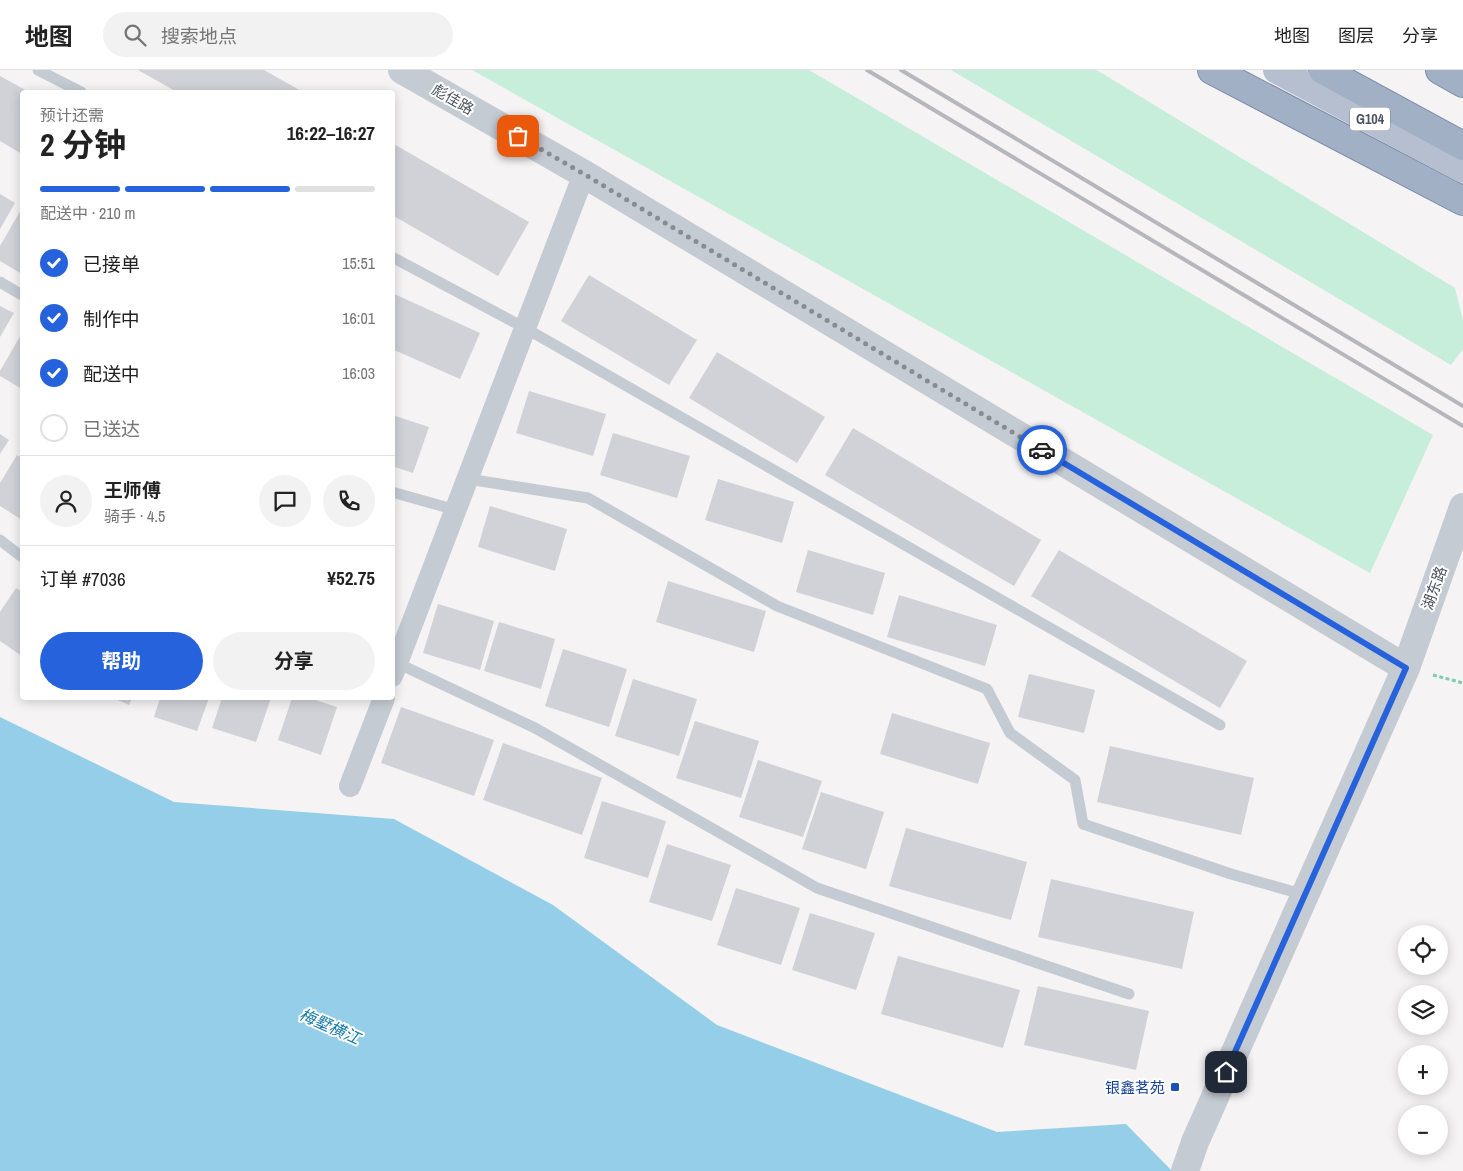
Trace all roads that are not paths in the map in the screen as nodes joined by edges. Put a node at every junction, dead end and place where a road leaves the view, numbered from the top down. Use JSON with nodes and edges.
{"nodes":[{"id":1,"x":38,"y":70,"type":"edge"},
{"id":2,"x":402,"y":70,"type":"edge"},
{"id":3,"x":1212,"y":70,"type":"edge"},
{"id":4,"x":1277,"y":70,"type":"edge"},
{"id":5,"x":1323,"y":70,"type":"edge"},
{"id":6,"x":1440,"y":70,"type":"edge"},
{"id":7,"x":1463,"y":83,"type":"edge"},
{"id":8,"x":77,"y":90,"type":"edge"},
{"id":9,"x":1463,"y":146,"type":"edge"},
{"id":10,"x":1463,"y":169,"type":"edge"},
{"id":11,"x":584,"y":174,"type":"junction"},
{"id":12,"x":1463,"y":201,"type":"edge"},
{"id":13,"x":395,"y":259,"type":"edge"},
{"id":14,"x":0,"y":282,"type":"edge"},
{"id":15,"x":20,"y":294,"type":"edge"},
{"id":16,"x":525,"y":328,"type":"junction"},
{"id":17,"x":468,"y":479,"type":"junction"},
{"id":18,"x":395,"y":493,"type":"edge"},
{"id":19,"x":1463,"y":507,"type":"edge"},
{"id":20,"x":456,"y":510,"type":"junction"},
{"id":21,"x":0,"y":540,"type":"edge"},
{"id":22,"x":20,"y":555,"type":"edge"},
{"id":23,"x":1406,"y":668,"type":"junction"},
{"id":24,"x":395,"y":670,"type":"edge"},
{"id":25,"x":383,"y":700,"type":"edge"},
{"id":26,"x":1220,"y":725,"type":"dead end"},
{"id":27,"x":350,"y":786,"type":"dead end"},
{"id":28,"x":1305,"y":895,"type":"junction"},
{"id":29,"x":1128,"y":994,"type":"dead end"},
{"id":30,"x":1185,"y":1171,"type":"edge"}],
"edges":[{"from":1,"to":8,"type":"lane"},
{"from":2,"to":11,"type":"street","name":"彪佳路"},
{"from":3,"to":12,"type":"highway"},
{"from":4,"to":10,"type":"main road","number":"G104"},
{"from":5,"to":9,"type":"highway"},
{"from":6,"to":7,"type":"highway"},
{"from":11,"to":16,"type":"street"},
{"from":11,"to":23,"type":"street","name":"彪佳路"},
{"from":13,"to":16,"type":"lane"},
{"from":14,"to":15,"type":"lane"},
{"from":16,"to":17,"type":"street"},
{"from":16,"to":26,"type":"lane"},
{"from":17,"to":20,"type":"street"},
{"from":17,"to":28,"type":"lane"},
{"from":18,"to":20,"type":"lane"},
{"from":19,"to":23,"type":"street","name":"湖东路"},
{"from":20,"to":24,"type":"street"},
{"from":21,"to":22,"type":"lane"},
{"from":23,"to":28,"type":"street","name":"湖东路"},
{"from":24,"to":29,"type":"lane"},
{"from":25,"to":27,"type":"street"},
{"from":28,"to":30,"type":"street","name":"湖东路"}]}
